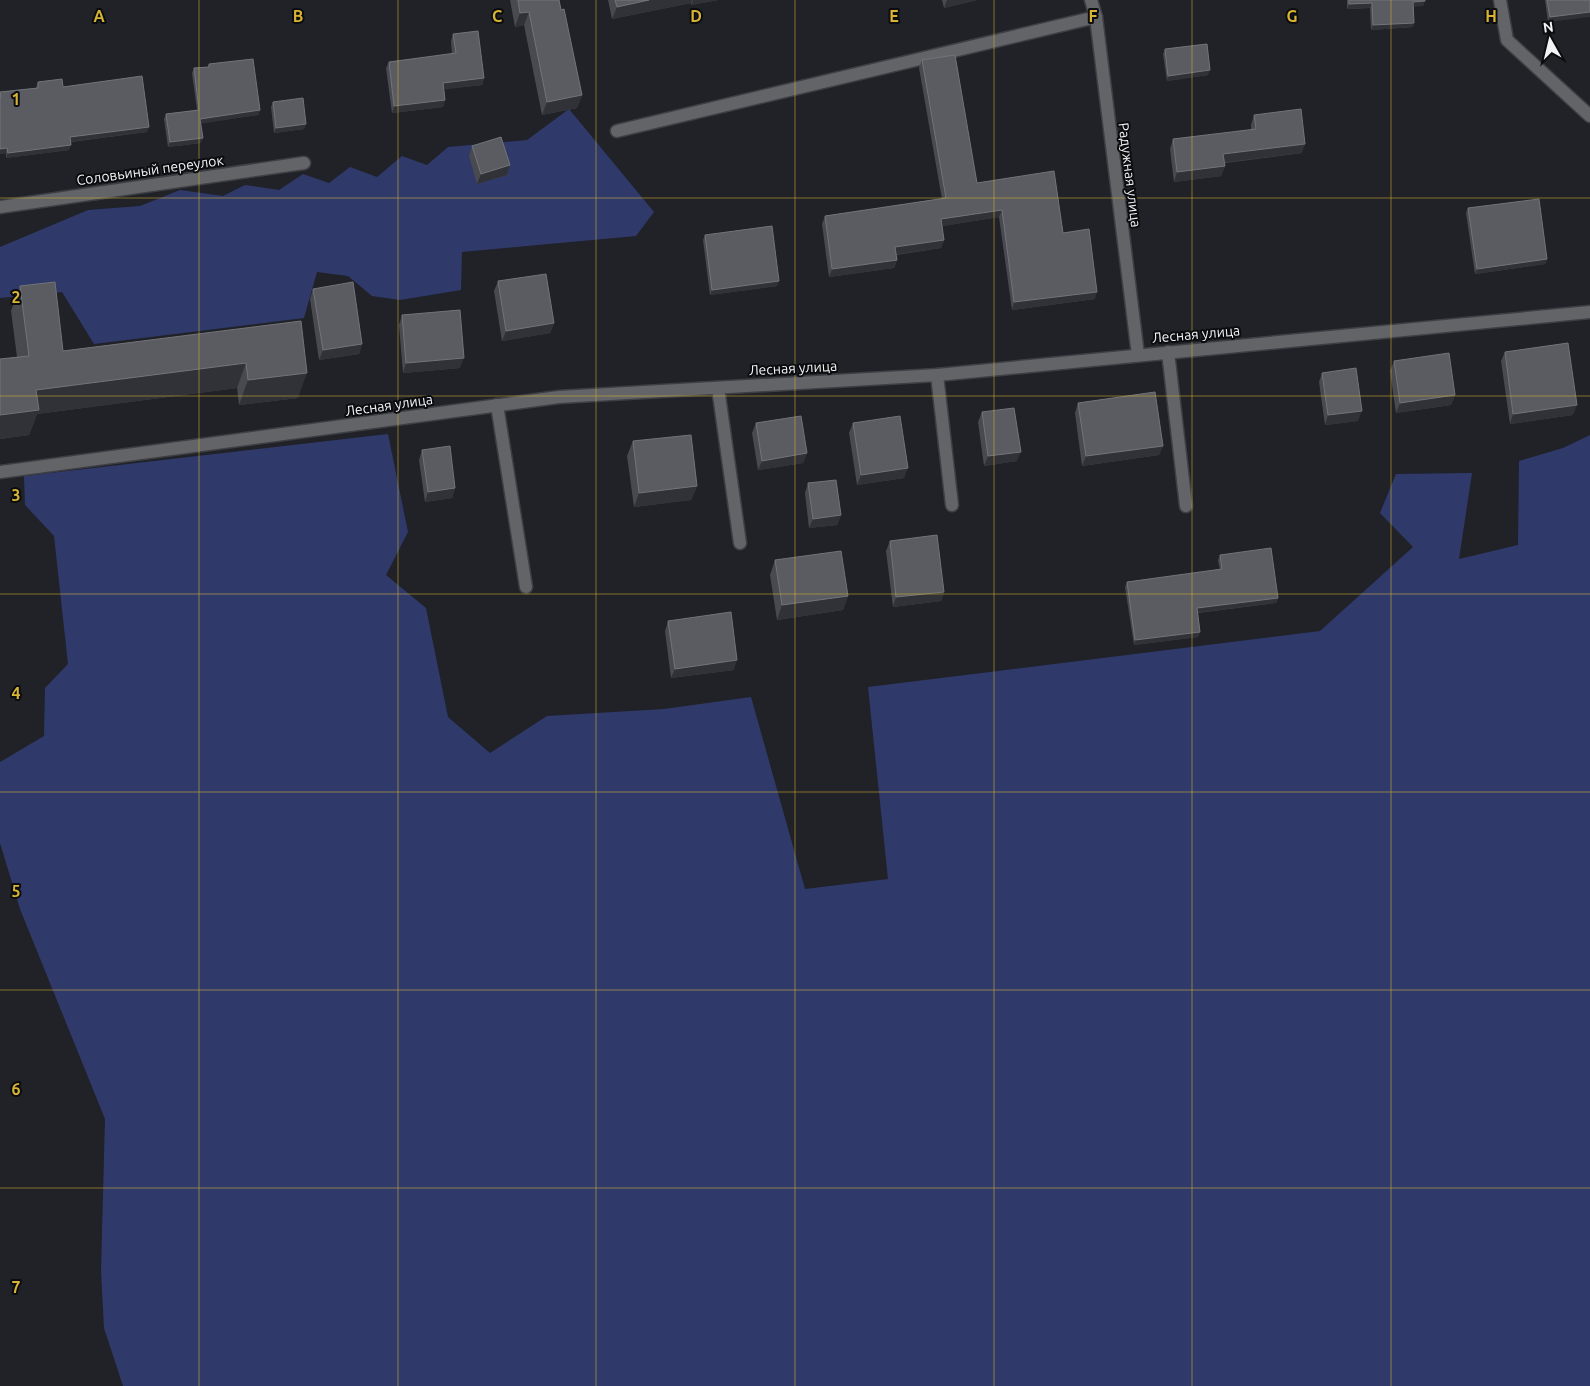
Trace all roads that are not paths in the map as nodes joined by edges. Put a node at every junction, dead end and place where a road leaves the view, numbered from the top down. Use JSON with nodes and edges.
{"nodes":[{"id":1,"x":1091,"y":0,"type":"edge"},
{"id":2,"x":1500,"y":0,"type":"edge"},
{"id":3,"x":1096,"y":17,"type":"junction"},
{"id":4,"x":1590,"y":116,"type":"edge"},
{"id":5,"x":618,"y":131,"type":"dead end"},
{"id":6,"x":304,"y":163,"type":"dead end"},
{"id":7,"x":0,"y":207,"type":"edge"},
{"id":8,"x":1590,"y":312,"type":"edge"},
{"id":9,"x":1168,"y":352,"type":"junction"},
{"id":10,"x":1138,"y":355,"type":"junction"},
{"id":11,"x":937,"y":375,"type":"junction"},
{"id":12,"x":718,"y":388,"type":"junction"},
{"id":13,"x":497,"y":405,"type":"junction"},
{"id":14,"x":0,"y":472,"type":"edge"},
{"id":15,"x":952,"y":505,"type":"dead end"},
{"id":16,"x":1186,"y":506,"type":"dead end"},
{"id":17,"x":740,"y":543,"type":"dead end"},
{"id":18,"x":526,"y":587,"type":"dead end"}],
"edges":[{"from":1,"to":3,"type":"street","name":"Радужная улица"},
{"from":2,"to":4,"type":"street"},
{"from":3,"to":5,"type":"street"},
{"from":3,"to":10,"type":"street","name":"Радужная улица"},
{"from":6,"to":7,"type":"street","name":"Соловьиный переулок"},
{"from":8,"to":9,"type":"street","name":"Лесная улица"},
{"from":9,"to":10,"type":"street","name":"Лесная улица"},
{"from":9,"to":16,"type":"street"},
{"from":10,"to":11,"type":"street","name":"Лесная улица"},
{"from":11,"to":12,"type":"street","name":"Лесная улица"},
{"from":11,"to":15,"type":"street"},
{"from":12,"to":13,"type":"street","name":"Лесная улица"},
{"from":12,"to":17,"type":"street"},
{"from":13,"to":14,"type":"street","name":"Лесная улица"},
{"from":13,"to":18,"type":"street"}]}
